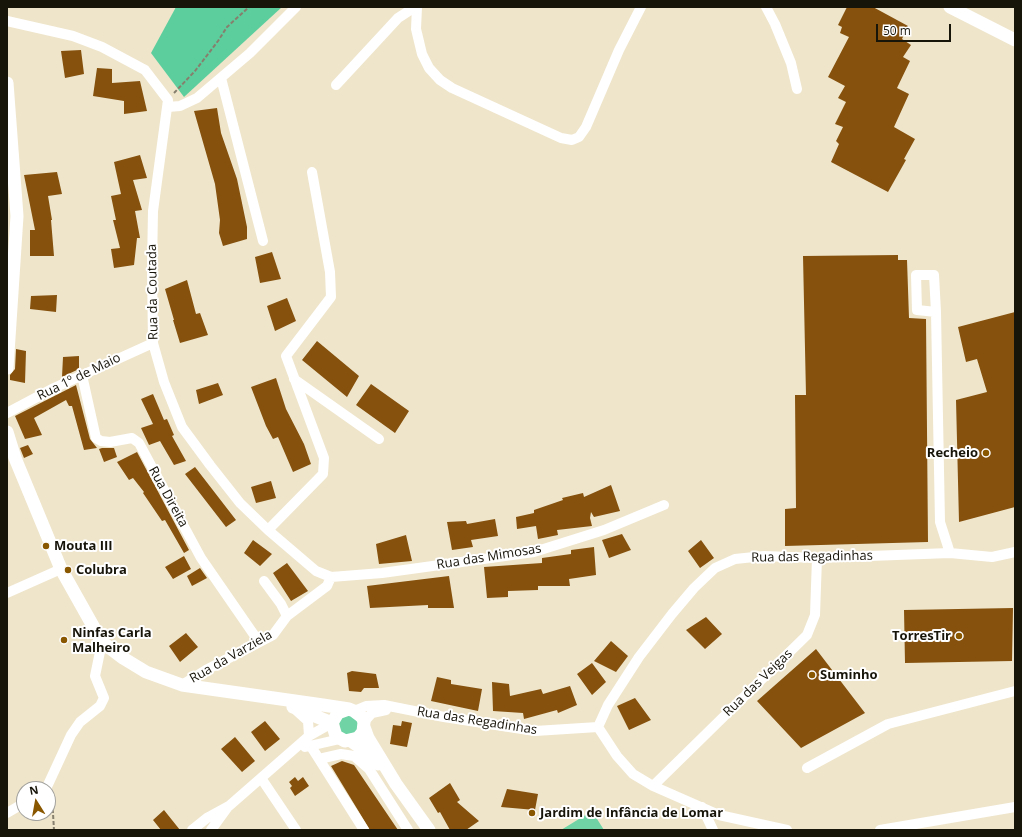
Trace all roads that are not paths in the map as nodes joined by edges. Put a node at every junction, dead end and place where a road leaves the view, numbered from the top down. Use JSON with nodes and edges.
{"nodes":[{"id":1,"x":296,"y":7,"type":"edge"},
{"id":2,"x":416,"y":7,"type":"edge"},
{"id":3,"x":641,"y":7,"type":"edge"},
{"id":4,"x":766,"y":7,"type":"edge"},
{"id":5,"x":950,"y":7,"type":"edge"},
{"id":6,"x":7,"y":21,"type":"edge"},
{"id":7,"x":1015,"y":40,"type":"edge"},
{"id":8,"x":221,"y":78,"type":"junction"},
{"id":9,"x":7,"y":83,"type":"edge"},
{"id":10,"x":336,"y":85,"type":"dead end"},
{"id":11,"x":797,"y":89,"type":"dead end"},
{"id":12,"x":168,"y":103,"type":"junction"},
{"id":13,"x":9,"y":135,"type":"edge"},
{"id":14,"x":312,"y":172,"type":"dead end"},
{"id":15,"x":11,"y":175,"type":"edge"},
{"id":16,"x":263,"y":241,"type":"dead end"},
{"id":17,"x":936,"y":312,"type":"dead end"},
{"id":18,"x":153,"y":343,"type":"junction"},
{"id":19,"x":7,"y":368,"type":"edge"},
{"id":20,"x":82,"y":375,"type":"junction"},
{"id":21,"x":294,"y":379,"type":"junction"},
{"id":22,"x":7,"y":413,"type":"edge"},
{"id":23,"x":7,"y":432,"type":"edge"},
{"id":24,"x":378,"y":439,"type":"dead end"},
{"id":25,"x":664,"y":505,"type":"dead end"},
{"id":26,"x":268,"y":530,"type":"junction"},
{"id":27,"x":1015,"y":552,"type":"edge"},
{"id":28,"x":950,"y":553,"type":"junction"},
{"id":29,"x":817,"y":558,"type":"junction"},
{"id":30,"x":62,"y":569,"type":"junction"},
{"id":31,"x":331,"y":577,"type":"junction"},
{"id":32,"x":264,"y":581,"type":"dead end"},
{"id":33,"x":7,"y":593,"type":"edge"},
{"id":34,"x":287,"y":616,"type":"junction"},
{"id":35,"x":102,"y":642,"type":"junction"},
{"id":36,"x":259,"y":642,"type":"junction"},
{"id":37,"x":182,"y":686,"type":"junction"},
{"id":38,"x":1015,"y":690,"type":"edge"},
{"id":39,"x":262,"y":698,"type":"junction"},
{"id":40,"x":291,"y":706,"type":"junction"},
{"id":41,"x":400,"y":709,"type":"junction"},
{"id":42,"x":352,"y":710,"type":"junction"},
{"id":43,"x":332,"y":723,"type":"junction"},
{"id":44,"x":364,"y":725,"type":"junction"},
{"id":45,"x":598,"y":727,"type":"junction"},
{"id":46,"x":309,"y":740,"type":"junction"},
{"id":47,"x":346,"y":740,"type":"junction"},
{"id":48,"x":319,"y":759,"type":"junction"},
{"id":49,"x":807,"y":768,"type":"dead end"},
{"id":50,"x":261,"y":778,"type":"junction"},
{"id":51,"x":53,"y":781,"type":"edge"},
{"id":52,"x":396,"y":784,"type":"junction"},
{"id":53,"x":653,"y":786,"type":"junction"},
{"id":54,"x":229,"y":806,"type":"junction"},
{"id":55,"x":1015,"y":807,"type":"edge"},
{"id":56,"x":16,"y":808,"type":"edge"},
{"id":57,"x":702,"y":808,"type":"junction"},
{"id":58,"x":7,"y":813,"type":"edge"},
{"id":59,"x":192,"y":830,"type":"edge"},
{"id":60,"x":211,"y":830,"type":"edge"},
{"id":61,"x":296,"y":830,"type":"edge"},
{"id":62,"x":364,"y":830,"type":"edge"},
{"id":63,"x":408,"y":830,"type":"edge"},
{"id":64,"x":429,"y":830,"type":"edge"},
{"id":65,"x":713,"y":830,"type":"edge"},
{"id":66,"x":787,"y":830,"type":"edge"},
{"id":67,"x":880,"y":830,"type":"edge"}],
"edges":[{"from":1,"to":8,"type":"street"},
{"from":2,"to":3,"type":"street"},
{"from":2,"to":10,"type":"street"},
{"from":4,"to":11,"type":"street"},
{"from":5,"to":7,"type":"main road"},
{"from":6,"to":12,"type":"street"},
{"from":8,"to":12,"type":"street"},
{"from":8,"to":16,"type":"street"},
{"from":9,"to":13,"type":"main road"},
{"from":12,"to":18,"type":"street","name":"Rua da Coutada"},
{"from":13,"to":15,"type":"main road"},
{"from":14,"to":21,"type":"street"},
{"from":15,"to":19,"type":"main road"},
{"from":17,"to":28,"type":"street"},
{"from":18,"to":20,"type":"street","name":"Rua 1º de Maio"},
{"from":18,"to":26,"type":"street","name":"Rua da Coutada"},
{"from":20,"to":22,"type":"street","name":"Rua 1º de Maio"},
{"from":20,"to":36,"type":"street","name":"Rua Direita"},
{"from":21,"to":24,"type":"street"},
{"from":21,"to":26,"type":"street"},
{"from":23,"to":30,"type":"main road"},
{"from":25,"to":31,"type":"street","name":"Rua das Mimosas"},
{"from":26,"to":31,"type":"street","name":"Rua da Coutada"},
{"from":27,"to":28,"type":"street","name":"Rua das Regadinhas"},
{"from":28,"to":29,"type":"street","name":"Rua das Regadinhas"},
{"from":29,"to":45,"type":"street","name":"Rua das Regadinhas"},
{"from":29,"to":53,"type":"street","name":"Rua das Veigas"},
{"from":30,"to":33,"type":"street"},
{"from":30,"to":35,"type":"main road"},
{"from":31,"to":34,"type":"street","name":"Rua da Varziela"},
{"from":32,"to":34,"type":"street"},
{"from":34,"to":36,"type":"street","name":"Rua da Varziela"},
{"from":35,"to":37,"type":"main road"},
{"from":35,"to":51,"type":"street"},
{"from":36,"to":37,"type":"street","name":"Rua da Varziela"},
{"from":37,"to":39,"type":"main road"},
{"from":38,"to":49,"type":"street"},
{"from":39,"to":40,"type":"main road"},
{"from":39,"to":42,"type":"main road"},
{"from":40,"to":43,"type":"main road"},
{"from":40,"to":46,"type":"street"},
{"from":41,"to":42,"type":"street","name":"Rua das Regadinhas"},
{"from":41,"to":44,"type":"street","name":"Rua das Regadinhas"},
{"from":41,"to":45,"type":"street","name":"Rua das Regadinhas"},
{"from":42,"to":43,"type":"main road"},
{"from":42,"to":44,"type":"main road"},
{"from":43,"to":46,"type":"street"},
{"from":43,"to":47,"type":"main road"},
{"from":44,"to":47,"type":"main road"},
{"from":44,"to":52,"type":"main road"},
{"from":45,"to":53,"type":"street"},
{"from":46,"to":47,"type":"street"},
{"from":46,"to":48,"type":"street"},
{"from":46,"to":50,"type":"street"},
{"from":47,"to":52,"type":"main road"},
{"from":48,"to":62,"type":"street"},
{"from":48,"to":63,"type":"street"},
{"from":50,"to":54,"type":"street"},
{"from":50,"to":61,"type":"street"},
{"from":52,"to":64,"type":"main road"},
{"from":53,"to":57,"type":"street"},
{"from":54,"to":59,"type":"street"},
{"from":54,"to":60,"type":"street"},
{"from":55,"to":67,"type":"street"},
{"from":56,"to":58,"type":"street"},
{"from":57,"to":65,"type":"street"},
{"from":57,"to":66,"type":"street"}]}
